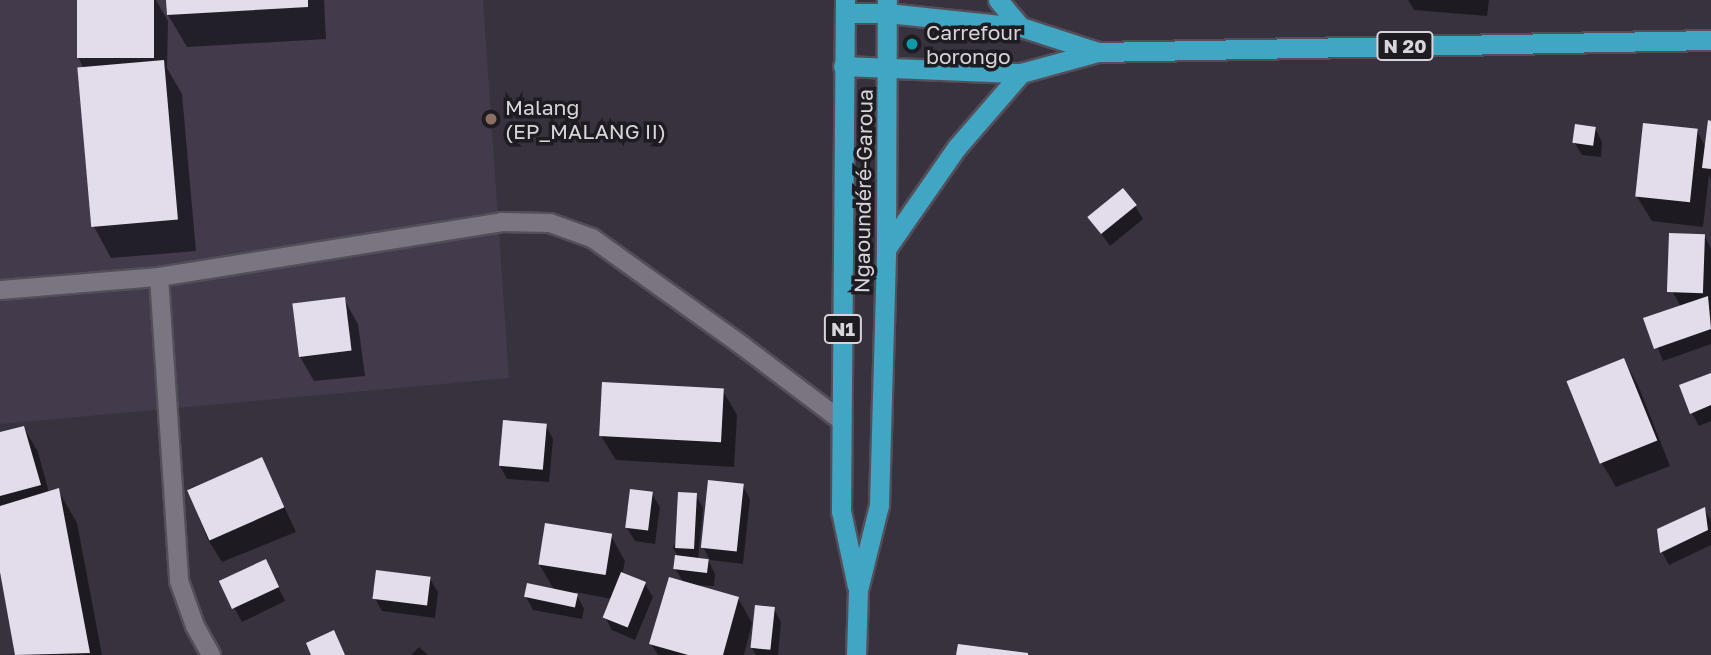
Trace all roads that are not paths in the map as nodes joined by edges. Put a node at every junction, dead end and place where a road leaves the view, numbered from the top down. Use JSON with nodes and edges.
{"nodes":[{"id":1,"x":998,"y":0,"type":"edge"},
{"id":2,"x":845,"y":6,"type":"edge"},
{"id":3,"x":887,"y":6,"type":"edge"},
{"id":4,"x":1021,"y":27,"type":"junction"},
{"id":5,"x":1711,"y":40,"type":"edge"},
{"id":6,"x":1098,"y":52,"type":"junction"},
{"id":7,"x":843,"y":66,"type":"junction"},
{"id":8,"x":887,"y":66,"type":"junction"},
{"id":9,"x":1021,"y":73,"type":"junction"},
{"id":10,"x":886,"y":249,"type":"junction"},
{"id":11,"x":159,"y":277,"type":"junction"},
{"id":12,"x":0,"y":290,"type":"edge"},
{"id":13,"x":842,"y":421,"type":"junction"},
{"id":14,"x":858,"y":590,"type":"junction"},
{"id":15,"x":211,"y":655,"type":"edge"},
{"id":16,"x":856,"y":655,"type":"edge"}],
"edges":[{"from":1,"to":4,"type":"highway"},
{"from":2,"to":3,"type":"highway","number":"N 20"},
{"from":2,"to":7,"type":"highway","name":"Ngaoundéré-Garoua","number":"N1"},
{"from":3,"to":4,"type":"highway","number":"N 20"},
{"from":3,"to":8,"type":"highway","name":"Ngaoundéré-Garoua","number":"N1"},
{"from":4,"to":6,"type":"highway","number":"N 20"},
{"from":5,"to":6,"type":"highway","number":"N 20"},
{"from":6,"to":9,"type":"highway","number":"N 20"},
{"from":7,"to":8,"type":"highway","number":"N 20"},
{"from":7,"to":13,"type":"highway","name":"Ngaoundéré-Garoua","number":"N1"},
{"from":8,"to":9,"type":"highway","number":"N 20"},
{"from":8,"to":10,"type":"highway","name":"Ngaoundéré-Garoua","number":"N1"},
{"from":9,"to":10,"type":"highway"},
{"from":10,"to":14,"type":"highway","name":"Ngaoundéré-Garoua","number":"N1"},
{"from":11,"to":12,"type":"street"},
{"from":11,"to":13,"type":"street"},
{"from":11,"to":15,"type":"street"},
{"from":13,"to":14,"type":"highway","name":"Ngaoundéré-Garoua","number":"N1"},
{"from":14,"to":16,"type":"highway","name":"Ngaoundéré-Garoua","number":"N1"}]}
